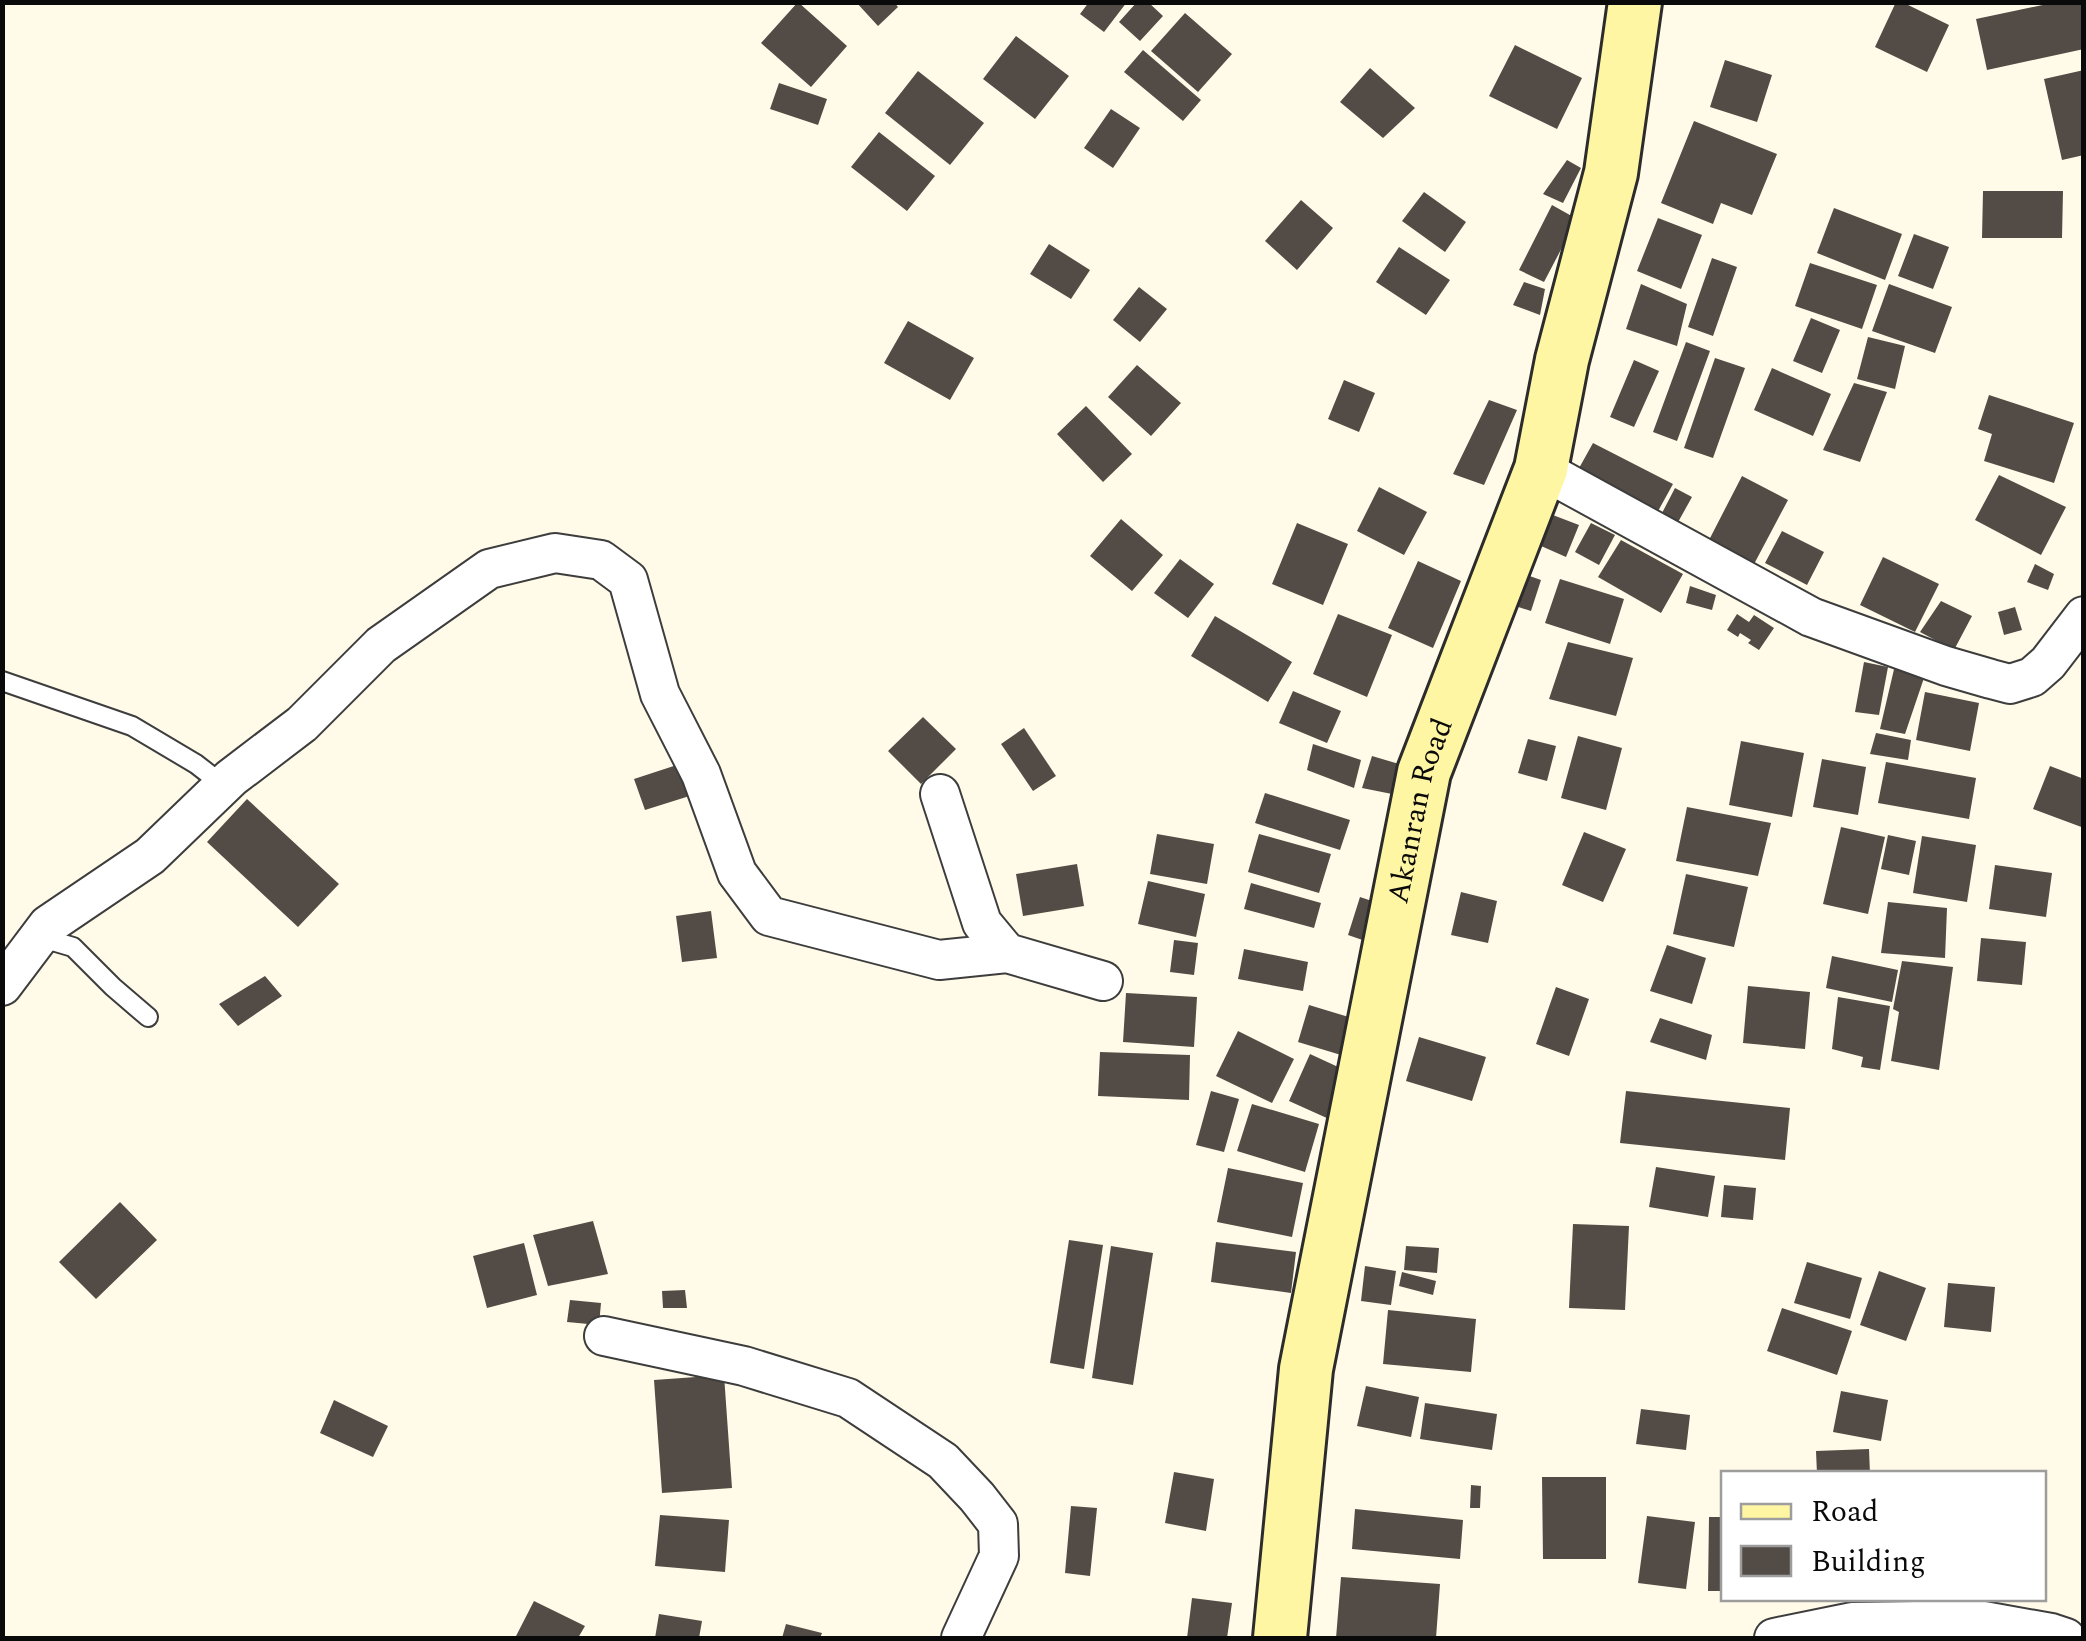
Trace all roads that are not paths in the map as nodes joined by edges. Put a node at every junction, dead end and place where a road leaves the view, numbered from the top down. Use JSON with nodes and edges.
{"nodes":[{"id":1,"x":1635,"y":2,"type":"edge"},
{"id":2,"x":1541,"y":470,"type":"junction"},
{"id":3,"x":2084,"y":616,"type":"edge"},
{"id":4,"x":2,"y":682,"type":"edge"},
{"id":5,"x":224,"y":785,"type":"junction"},
{"id":6,"x":940,"y":794,"type":"dead end"},
{"id":7,"x":38,"y":937,"type":"junction"},
{"id":8,"x":1007,"y":953,"type":"junction"},
{"id":9,"x":1102,"y":982,"type":"dead end"},
{"id":10,"x":2,"y":986,"type":"edge"},
{"id":11,"x":148,"y":1016,"type":"dead end"},
{"id":12,"x":604,"y":1336,"type":"dead end"},
{"id":13,"x":961,"y":1638,"type":"edge"},
{"id":14,"x":1280,"y":1638,"type":"edge"},
{"id":15,"x":1774,"y":1638,"type":"edge"},
{"id":16,"x":2066,"y":1638,"type":"edge"}],
"edges":[{"from":1,"to":2,"type":"main road","name":"Akanran Road"},
{"from":2,"to":3,"type":"street"},
{"from":2,"to":14,"type":"main road","name":"Akanran Road"},
{"from":4,"to":5,"type":"lane"},
{"from":5,"to":7,"type":"street"},
{"from":5,"to":8,"type":"street"},
{"from":6,"to":8,"type":"street"},
{"from":7,"to":10,"type":"street"},
{"from":7,"to":11,"type":"lane"},
{"from":8,"to":9,"type":"street"},
{"from":12,"to":13,"type":"street"},
{"from":15,"to":16,"type":"street"}]}
